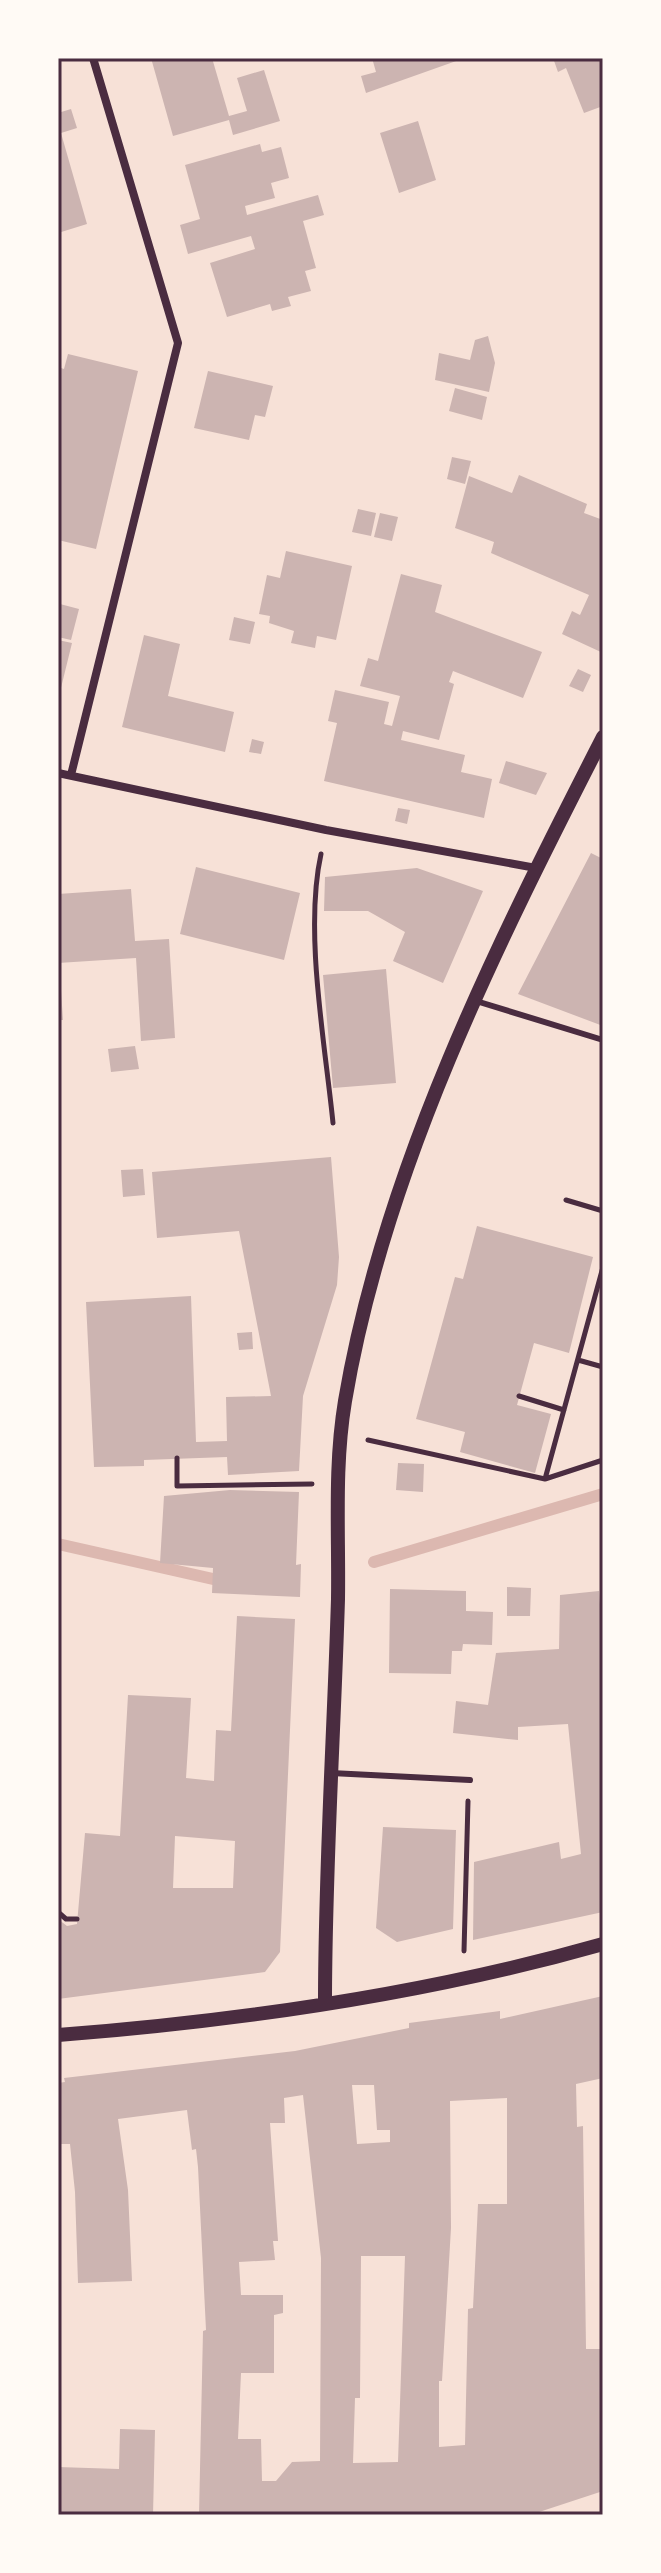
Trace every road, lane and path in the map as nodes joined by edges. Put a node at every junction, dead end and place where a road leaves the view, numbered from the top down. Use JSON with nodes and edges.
{"nodes":[{"id":1,"x":93,"y":58,"type":"edge"},
{"id":2,"x":603,"y":737,"type":"edge"},
{"id":3,"x":58,"y":773,"type":"edge"},
{"id":4,"x":71,"y":775,"type":"junction"},
{"id":5,"x":326,"y":830,"type":"junction"},
{"id":6,"x":536,"y":868,"type":"junction"},
{"id":7,"x":476,"y":1001,"type":"junction"},
{"id":8,"x":603,"y":1040,"type":"edge"},
{"id":9,"x":333,"y":1123,"type":"dead end"},
{"id":10,"x":566,"y":1200,"type":"dead end"},
{"id":11,"x":603,"y":1211,"type":"edge"},
{"id":12,"x":603,"y":1267,"type":"edge"},
{"id":13,"x":578,"y":1360,"type":"junction"},
{"id":14,"x":603,"y":1367,"type":"edge"},
{"id":15,"x":519,"y":1396,"type":"dead end"},
{"id":16,"x":564,"y":1410,"type":"junction"},
{"id":17,"x":340,"y":1433,"type":"junction"},
{"id":18,"x":177,"y":1458,"type":"dead end"},
{"id":19,"x":603,"y":1460,"type":"edge"},
{"id":20,"x":545,"y":1479,"type":"junction"},
{"id":21,"x":337,"y":1488,"type":"junction"},
{"id":22,"x":331,"y":1773,"type":"junction"},
{"id":23,"x":470,"y":1780,"type":"joint"},
{"id":24,"x":58,"y":1912,"type":"edge"},
{"id":25,"x":77,"y":1919,"type":"dead end"},
{"id":26,"x":603,"y":1944,"type":"edge"},
{"id":27,"x":464,"y":1976,"type":"junction"},
{"id":28,"x":325,"y":2002,"type":"junction"},
{"id":29,"x":58,"y":2035,"type":"edge"}],
"edges":[{"from":1,"to":4,"type":"street"},
{"from":2,"to":6,"type":"street"},
{"from":3,"to":4,"type":"street"},
{"from":4,"to":5,"type":"street"},
{"from":5,"to":6,"type":"street"},
{"from":5,"to":9,"type":"path"},
{"from":6,"to":7,"type":"street"},
{"from":7,"to":8,"type":"lane"},
{"from":7,"to":17,"type":"street"},
{"from":10,"to":11,"type":"path"},
{"from":12,"to":13,"type":"path"},
{"from":13,"to":14,"type":"path"},
{"from":13,"to":16,"type":"path"},
{"from":15,"to":16,"type":"path"},
{"from":16,"to":20,"type":"path"},
{"from":17,"to":20,"type":"path"},
{"from":17,"to":21,"type":"street"},
{"from":18,"to":21,"type":"path"},
{"from":19,"to":20,"type":"path"},
{"from":21,"to":22,"type":"street"},
{"from":22,"to":23,"type":"lane"},
{"from":22,"to":28,"type":"street"},
{"from":23,"to":27,"type":"path"},
{"from":24,"to":25,"type":"path"},
{"from":26,"to":27,"type":"street"},
{"from":27,"to":28,"type":"street"},
{"from":28,"to":29,"type":"street"}]}
